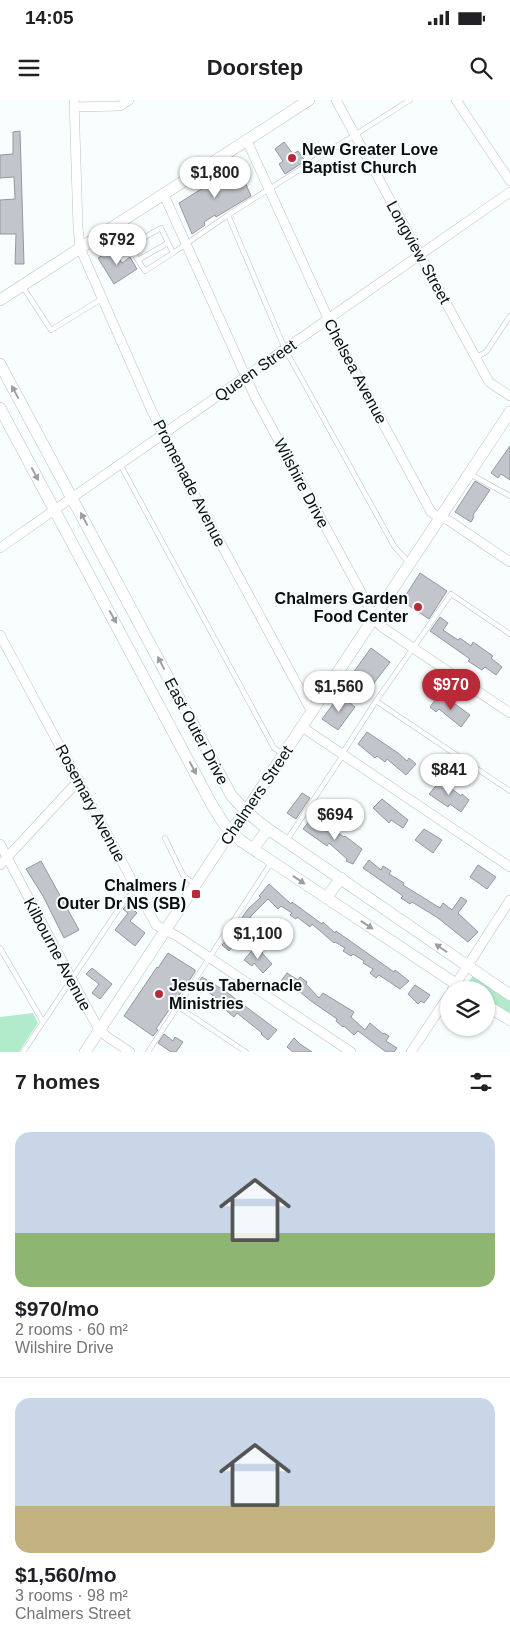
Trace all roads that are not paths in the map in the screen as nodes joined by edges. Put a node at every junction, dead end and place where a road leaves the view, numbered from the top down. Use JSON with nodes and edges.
{"nodes":[{"id":1,"x":129,"y":100,"type":"edge"},
{"id":2,"x":309,"y":100,"type":"edge"},
{"id":3,"x":336,"y":100,"type":"edge"},
{"id":4,"x":410,"y":100,"type":"edge"},
{"id":5,"x":456,"y":100,"type":"edge"},
{"id":6,"x":74,"y":104,"type":"edge"},
{"id":7,"x":355,"y":135,"type":"junction"},
{"id":8,"x":247,"y":141,"type":"junction"},
{"id":9,"x":510,"y":181,"type":"edge"},
{"id":10,"x":269,"y":190,"type":"junction"},
{"id":11,"x":510,"y":192,"type":"edge"},
{"id":12,"x":164,"y":195,"type":"junction"},
{"id":13,"x":228,"y":215,"type":"junction"},
{"id":14,"x":168,"y":243,"type":"junction"},
{"id":15,"x":185,"y":243,"type":"junction"},
{"id":16,"x":80,"y":248,"type":"junction"},
{"id":17,"x":173,"y":253,"type":"junction"},
{"id":18,"x":421,"y":254,"type":"junction"},
{"id":19,"x":138,"y":260,"type":"junction"},
{"id":20,"x":22,"y":286,"type":"junction"},
{"id":21,"x":103,"y":298,"type":"junction"},
{"id":22,"x":0,"y":300,"type":"edge"},
{"id":23,"x":510,"y":316,"type":"edge"},
{"id":24,"x":328,"y":319,"type":"junction"},
{"id":25,"x":286,"y":349,"type":"junction"},
{"id":26,"x":476,"y":357,"type":"junction"},
{"id":27,"x":0,"y":364,"type":"edge"},
{"id":28,"x":246,"y":377,"type":"junction"},
{"id":29,"x":510,"y":396,"type":"edge"},
{"id":30,"x":0,"y":408,"type":"edge"},
{"id":31,"x":510,"y":412,"type":"edge"},
{"id":32,"x":30,"y":420,"type":"junction"},
{"id":33,"x":13,"y":431,"type":"junction"},
{"id":34,"x":163,"y":434,"type":"junction"},
{"id":35,"x":120,"y":464,"type":"junction"},
{"id":36,"x":469,"y":474,"type":"junction"},
{"id":37,"x":510,"y":496,"type":"edge"},
{"id":38,"x":72,"y":497,"type":"junction"},
{"id":39,"x":54,"y":510,"type":"junction"},
{"id":40,"x":440,"y":518,"type":"junction"},
{"id":41,"x":0,"y":548,"type":"edge"},
{"id":42,"x":510,"y":562,"type":"edge"},
{"id":43,"x":410,"y":564,"type":"junction"},
{"id":44,"x":373,"y":619,"type":"junction"},
{"id":45,"x":510,"y":634,"type":"edge"},
{"id":46,"x":0,"y":635,"type":"edge"},
{"id":47,"x":414,"y":648,"type":"junction"},
{"id":48,"x":376,"y":701,"type":"junction"},
{"id":49,"x":312,"y":712,"type":"junction"},
{"id":50,"x":510,"y":713,"type":"edge"},
{"id":51,"x":192,"y":721,"type":"junction"},
{"id":52,"x":302,"y":727,"type":"junction"},
{"id":53,"x":174,"y":731,"type":"junction"},
{"id":54,"x":284,"y":754,"type":"junction"},
{"id":55,"x":342,"y":755,"type":"junction"},
{"id":56,"x":79,"y":780,"type":"junction"},
{"id":57,"x":510,"y":791,"type":"edge"},
{"id":58,"x":231,"y":794,"type":"junction"},
{"id":59,"x":212,"y":805,"type":"junction"},
{"id":60,"x":246,"y":811,"type":"junction"},
{"id":61,"x":268,"y":829,"type":"junction"},
{"id":62,"x":231,"y":831,"type":"junction"},
{"id":63,"x":165,"y":838,"type":"dead end"},
{"id":64,"x":286,"y":841,"type":"junction"},
{"id":65,"x":0,"y":844,"type":"edge"},
{"id":66,"x":253,"y":849,"type":"junction"},
{"id":67,"x":7,"y":857,"type":"junction"},
{"id":68,"x":272,"y":862,"type":"junction"},
{"id":69,"x":0,"y":865,"type":"edge"},
{"id":70,"x":510,"y":867,"type":"edge"},
{"id":71,"x":340,"y":878,"type":"junction"},
{"id":72,"x":195,"y":885,"type":"junction"},
{"id":73,"x":137,"y":888,"type":"junction"},
{"id":74,"x":326,"y":898,"type":"junction"},
{"id":75,"x":510,"y":900,"type":"edge"},
{"id":76,"x":166,"y":930,"type":"junction"},
{"id":77,"x":0,"y":948,"type":"edge"},
{"id":78,"x":209,"y":957,"type":"junction"},
{"id":79,"x":467,"y":966,"type":"junction"},
{"id":80,"x":72,"y":979,"type":"junction"},
{"id":81,"x":447,"y":981,"type":"edge"},
{"id":82,"x":460,"y":981,"type":"edge"},
{"id":83,"x":510,"y":995,"type":"edge"},
{"id":84,"x":177,"y":1006,"type":"junction"},
{"id":85,"x":440,"y":1009,"type":"edge"},
{"id":86,"x":495,"y":1011,"type":"edge"},
{"id":87,"x":510,"y":1020,"type":"edge"},
{"id":88,"x":43,"y":1022,"type":"junction"},
{"id":89,"x":99,"y":1030,"type":"junction"},
{"id":90,"x":23,"y":1052,"type":"edge"},
{"id":91,"x":84,"y":1052,"type":"edge"},
{"id":92,"x":130,"y":1052,"type":"edge"},
{"id":93,"x":148,"y":1052,"type":"edge"},
{"id":94,"x":246,"y":1052,"type":"edge"},
{"id":95,"x":351,"y":1052,"type":"edge"},
{"id":96,"x":411,"y":1052,"type":"edge"}],
"edges":[{"from":1,"to":6,"type":"street"},
{"from":2,"to":8,"type":"street"},
{"from":3,"to":7,"type":"street","name":"Longview Street"},
{"from":4,"to":7,"type":"lane"},
{"from":5,"to":9,"type":"street"},
{"from":6,"to":16,"type":"street","name":"Promenade Avenue"},
{"from":7,"to":10,"type":"lane"},
{"from":7,"to":18,"type":"street","name":"Longview Street"},
{"from":8,"to":10,"type":"street","name":"Chelsea Avenue"},
{"from":8,"to":12,"type":"street"},
{"from":10,"to":13,"type":"lane"},
{"from":10,"to":24,"type":"street","name":"Chelsea Avenue"},
{"from":11,"to":18,"type":"street","name":"Queen Street"},
{"from":12,"to":15,"type":"street","name":"Wilshire Drive"},
{"from":12,"to":16,"type":"street"},
{"from":13,"to":15,"type":"lane"},
{"from":13,"to":25,"type":"lane"},
{"from":14,"to":17,"type":"lane"},
{"from":14,"to":19,"type":"lane"},
{"from":14,"to":19,"type":"lane"},
{"from":15,"to":17,"type":"lane"},
{"from":15,"to":28,"type":"street","name":"Wilshire Drive"},
{"from":16,"to":20,"type":"street"},
{"from":16,"to":21,"type":"street","name":"Promenade Avenue"},
{"from":17,"to":19,"type":"lane"},
{"from":18,"to":24,"type":"street","name":"Queen Street"},
{"from":18,"to":26,"type":"street","name":"Longview Street"},
{"from":20,"to":21,"type":"lane"},
{"from":20,"to":22,"type":"street"},
{"from":21,"to":34,"type":"street","name":"Promenade Avenue"},
{"from":23,"to":26,"type":"lane"},
{"from":24,"to":25,"type":"street","name":"Queen Street"},
{"from":24,"to":40,"type":"street","name":"Chelsea Avenue"},
{"from":25,"to":28,"type":"street","name":"Queen Street"},
{"from":25,"to":43,"type":"lane"},
{"from":26,"to":29,"type":"street","name":"Longview Street"},
{"from":32,"to":27,"type":"street","name":"East Outer Drive","one_way":true},
{"from":28,"to":34,"type":"street","name":"Queen Street"},
{"from":28,"to":44,"type":"street","name":"Wilshire Drive"},
{"from":30,"to":33,"type":"street","name":"East Outer Drive"},
{"from":31,"to":36,"type":"street","name":"Chalmers Street"},
{"from":32,"to":33,"type":"street"},
{"from":32,"to":38,"type":"street","name":"East Outer Drive"},
{"from":33,"to":39,"type":"street","name":"East Outer Drive","one_way":true},
{"from":34,"to":35,"type":"street","name":"Queen Street"},
{"from":34,"to":49,"type":"street","name":"Promenade Avenue"},
{"from":35,"to":38,"type":"street","name":"Queen Street"},
{"from":35,"to":54,"type":"lane"},
{"from":36,"to":37,"type":"lane"},
{"from":36,"to":40,"type":"street","name":"Chalmers Street"},
{"from":38,"to":39,"type":"street","name":"Queen Street"},
{"from":51,"to":38,"type":"street","name":"East Outer Drive","one_way":true},
{"from":39,"to":41,"type":"street","name":"Queen Street"},
{"from":39,"to":53,"type":"street","name":"East Outer Drive","one_way":true},
{"from":40,"to":42,"type":"street","name":"Chelsea Avenue"},
{"from":40,"to":43,"type":"street","name":"Chalmers Street"},
{"from":43,"to":44,"type":"street","name":"Chalmers Street"},
{"from":44,"to":47,"type":"street"},
{"from":44,"to":49,"type":"street","name":"Chalmers Street"},
{"from":45,"to":47,"type":"lane"},
{"from":46,"to":56,"type":"street","name":"Rosemary Avenue"},
{"from":47,"to":48,"type":"lane"},
{"from":47,"to":50,"type":"street"},
{"from":48,"to":55,"type":"lane"},
{"from":48,"to":57,"type":"lane"},
{"from":49,"to":52,"type":"street","name":"Chalmers Street"},
{"from":51,"to":53,"type":"street"},
{"from":51,"to":58,"type":"street","name":"East Outer Drive"},
{"from":52,"to":54,"type":"street","name":"Chalmers Street"},
{"from":52,"to":55,"type":"street"},
{"from":53,"to":59,"type":"street","name":"East Outer Drive","one_way":true},
{"from":54,"to":60,"type":"street","name":"Chalmers Street"},
{"from":55,"to":64,"type":"lane"},
{"from":55,"to":70,"type":"street"},
{"from":56,"to":67,"type":"street"},
{"from":56,"to":73,"type":"street","name":"Rosemary Avenue"},
{"from":58,"to":59,"type":"street"},
{"from":58,"to":60,"type":"street","name":"East Outer Drive"},
{"from":59,"to":62,"type":"street","name":"East Outer Drive"},
{"from":60,"to":61,"type":"street","name":"East Outer Drive"},
{"from":60,"to":62,"type":"street","name":"Chalmers Street"},
{"from":61,"to":64,"type":"street","name":"East Outer Drive"},
{"from":61,"to":66,"type":"street"},
{"from":62,"to":66,"type":"street","name":"East Outer Drive"},
{"from":62,"to":72,"type":"street","name":"Chalmers Street"},
{"from":63,"to":72,"type":"lane"},
{"from":64,"to":71,"type":"street","name":"East Outer Drive"},
{"from":65,"to":67,"type":"street","name":"Kilbourne Avenue"},
{"from":66,"to":68,"type":"street","name":"East Outer Drive"},
{"from":67,"to":69,"type":"street"},
{"from":67,"to":80,"type":"street","name":"Kilbourne Avenue"},
{"from":68,"to":74,"type":"street","name":"East Outer Drive","one_way":true},
{"from":68,"to":78,"type":"lane"},
{"from":71,"to":74,"type":"street"},
{"from":79,"to":71,"type":"street","name":"East Outer Drive","one_way":true},
{"from":72,"to":76,"type":"street","name":"Chalmers Street"},
{"from":73,"to":76,"type":"street","name":"Rosemary Avenue"},
{"from":73,"to":80,"type":"lane"},
{"from":74,"to":81,"type":"street","name":"East Outer Drive","one_way":true},
{"from":75,"to":79,"type":"street"},
{"from":76,"to":78,"type":"street","name":"Rosemary Avenue"},
{"from":76,"to":89,"type":"street","name":"Chalmers Street"},
{"from":77,"to":88,"type":"lane"},
{"from":78,"to":84,"type":"lane"},
{"from":78,"to":95,"type":"street","name":"Rosemary Avenue"},
{"from":79,"to":82,"type":"street"},
{"from":79,"to":83,"type":"street","name":"East Outer Drive"},
{"from":80,"to":88,"type":"lane"},
{"from":80,"to":89,"type":"street","name":"Kilbourne Avenue"},
{"from":84,"to":93,"type":"lane"},
{"from":84,"to":94,"type":"lane"},
{"from":85,"to":96,"type":"street"},
{"from":86,"to":87,"type":"street"},
{"from":88,"to":90,"type":"lane"},
{"from":89,"to":91,"type":"street","name":"Chalmers Street"},
{"from":89,"to":92,"type":"street","name":"Kilbourne Avenue"}]}
